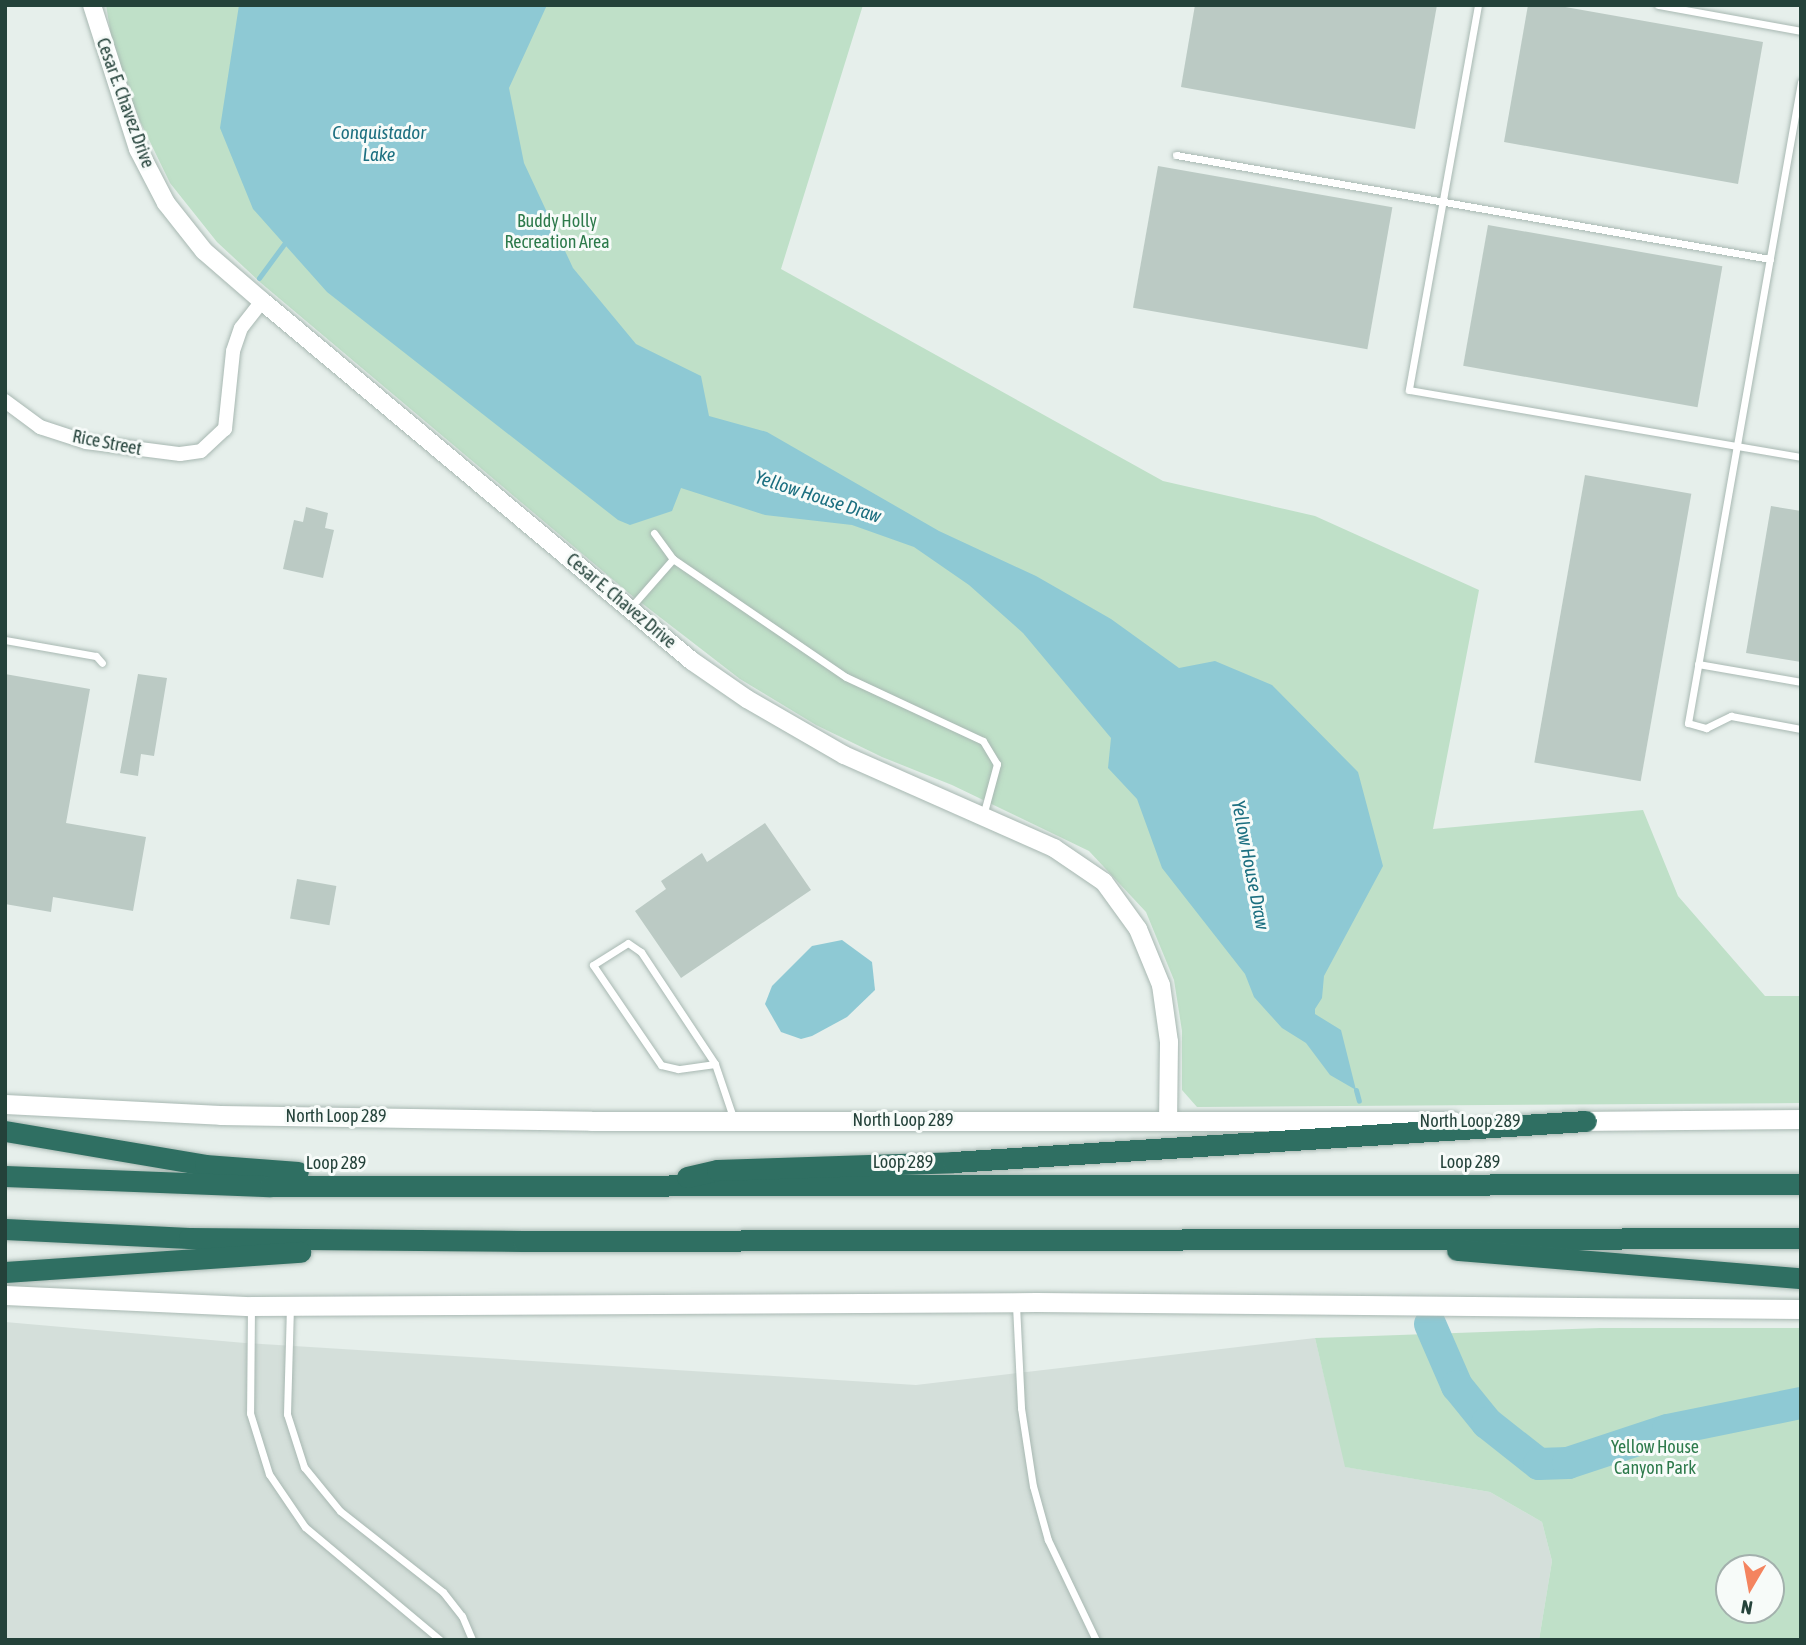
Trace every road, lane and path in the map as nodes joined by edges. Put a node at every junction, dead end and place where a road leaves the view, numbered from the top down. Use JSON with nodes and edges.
{"nodes":[{"id":1,"x":92,"y":5,"type":"edge"},
{"id":2,"x":1478,"y":5,"type":"edge"},
{"id":3,"x":1658,"y":5,"type":"edge"},
{"id":4,"x":1801,"y":31,"type":"edge"},
{"id":5,"x":1801,"y":82,"type":"edge"},
{"id":6,"x":1176,"y":155,"type":"dead end"},
{"id":7,"x":1443,"y":203,"type":"junction"},
{"id":8,"x":1770,"y":259,"type":"junction"},
{"id":9,"x":262,"y":301,"type":"junction"},
{"id":10,"x":5,"y":401,"type":"edge"},
{"id":11,"x":1737,"y":446,"type":"junction"},
{"id":12,"x":1801,"y":457,"type":"edge"},
{"id":13,"x":654,"y":533,"type":"dead end"},
{"id":14,"x":673,"y":559,"type":"junction"},
{"id":15,"x":629,"y":609,"type":"junction"},
{"id":16,"x":5,"y":640,"type":"edge"},
{"id":17,"x":102,"y":663,"type":"dead end"},
{"id":18,"x":1698,"y":664,"type":"junction"},
{"id":19,"x":1801,"y":682,"type":"edge"},
{"id":20,"x":1801,"y":729,"type":"edge"},
{"id":21,"x":983,"y":817,"type":"junction"},
{"id":22,"x":715,"y":1064,"type":"junction"},
{"id":23,"x":5,"y":1104,"type":"edge"},
{"id":24,"x":1801,"y":1119,"type":"edge"},
{"id":25,"x":734,"y":1120,"type":"junction"},
{"id":26,"x":1168,"y":1121,"type":"junction"},
{"id":27,"x":1586,"y":1121,"type":"junction"},
{"id":28,"x":5,"y":1130,"type":"edge"},
{"id":29,"x":5,"y":1176,"type":"edge"},
{"id":30,"x":1801,"y":1184,"type":"edge"},
{"id":31,"x":379,"y":1185,"type":"junction"},
{"id":32,"x":658,"y":1185,"type":"junction"},
{"id":33,"x":5,"y":1229,"type":"edge"},
{"id":34,"x":1801,"y":1238,"type":"edge"},
{"id":35,"x":1375,"y":1239,"type":"junction"},
{"id":36,"x":523,"y":1241,"type":"junction"},
{"id":37,"x":5,"y":1272,"type":"edge"},
{"id":38,"x":1801,"y":1278,"type":"edge"},
{"id":39,"x":5,"y":1295,"type":"edge"},
{"id":40,"x":1016,"y":1302,"type":"junction"},
{"id":41,"x":251,"y":1306,"type":"junction"},
{"id":42,"x":290,"y":1306,"type":"junction"},
{"id":43,"x":1801,"y":1309,"type":"edge"},
{"id":44,"x":440,"y":1640,"type":"edge"},
{"id":45,"x":472,"y":1640,"type":"edge"},
{"id":46,"x":1096,"y":1640,"type":"edge"}],
"edges":[{"from":1,"to":9,"type":"street","name":"Cesar E. Chavez Drive"},
{"from":2,"to":7,"type":"lane"},
{"from":3,"to":4,"type":"lane"},
{"from":5,"to":8,"type":"lane"},
{"from":6,"to":7,"type":"lane"},
{"from":7,"to":8,"type":"lane"},
{"from":7,"to":11,"type":"lane"},
{"from":8,"to":11,"type":"lane"},
{"from":9,"to":10,"type":"street","name":"Rice Street"},
{"from":9,"to":15,"type":"street","name":"Cesar E. Chavez Drive"},
{"from":11,"to":12,"type":"lane"},
{"from":11,"to":18,"type":"lane"},
{"from":13,"to":14,"type":"lane"},
{"from":14,"to":15,"type":"lane"},
{"from":14,"to":21,"type":"lane"},
{"from":15,"to":21,"type":"street","name":"Cesar E. Chavez Drive"},
{"from":16,"to":17,"type":"lane"},
{"from":18,"to":19,"type":"lane"},
{"from":18,"to":20,"type":"lane"},
{"from":21,"to":26,"type":"street","name":"Cesar E. Chavez Drive"},
{"from":22,"to":22,"type":"lane"},
{"from":22,"to":25,"type":"lane"},
{"from":23,"to":25,"type":"main road","name":"North Loop 289"},
{"from":24,"to":27,"type":"main road","name":"North Loop 289"},
{"from":25,"to":26,"type":"main road","name":"North Loop 289"},
{"from":26,"to":27,"type":"main road","name":"North Loop 289"},
{"from":27,"to":32,"type":"highway"},
{"from":28,"to":31,"type":"highway"},
{"from":29,"to":31,"type":"highway","name":"Loop 289"},
{"from":30,"to":32,"type":"highway","name":"Loop 289"},
{"from":31,"to":32,"type":"highway","name":"Loop 289"},
{"from":33,"to":36,"type":"highway"},
{"from":34,"to":35,"type":"highway"},
{"from":35,"to":36,"type":"highway"},
{"from":35,"to":38,"type":"highway"},
{"from":36,"to":37,"type":"highway"},
{"from":39,"to":41,"type":"main road"},
{"from":40,"to":42,"type":"main road"},
{"from":40,"to":43,"type":"main road"},
{"from":40,"to":46,"type":"lane"},
{"from":41,"to":42,"type":"main road"},
{"from":41,"to":44,"type":"lane"},
{"from":42,"to":45,"type":"lane"}]}
